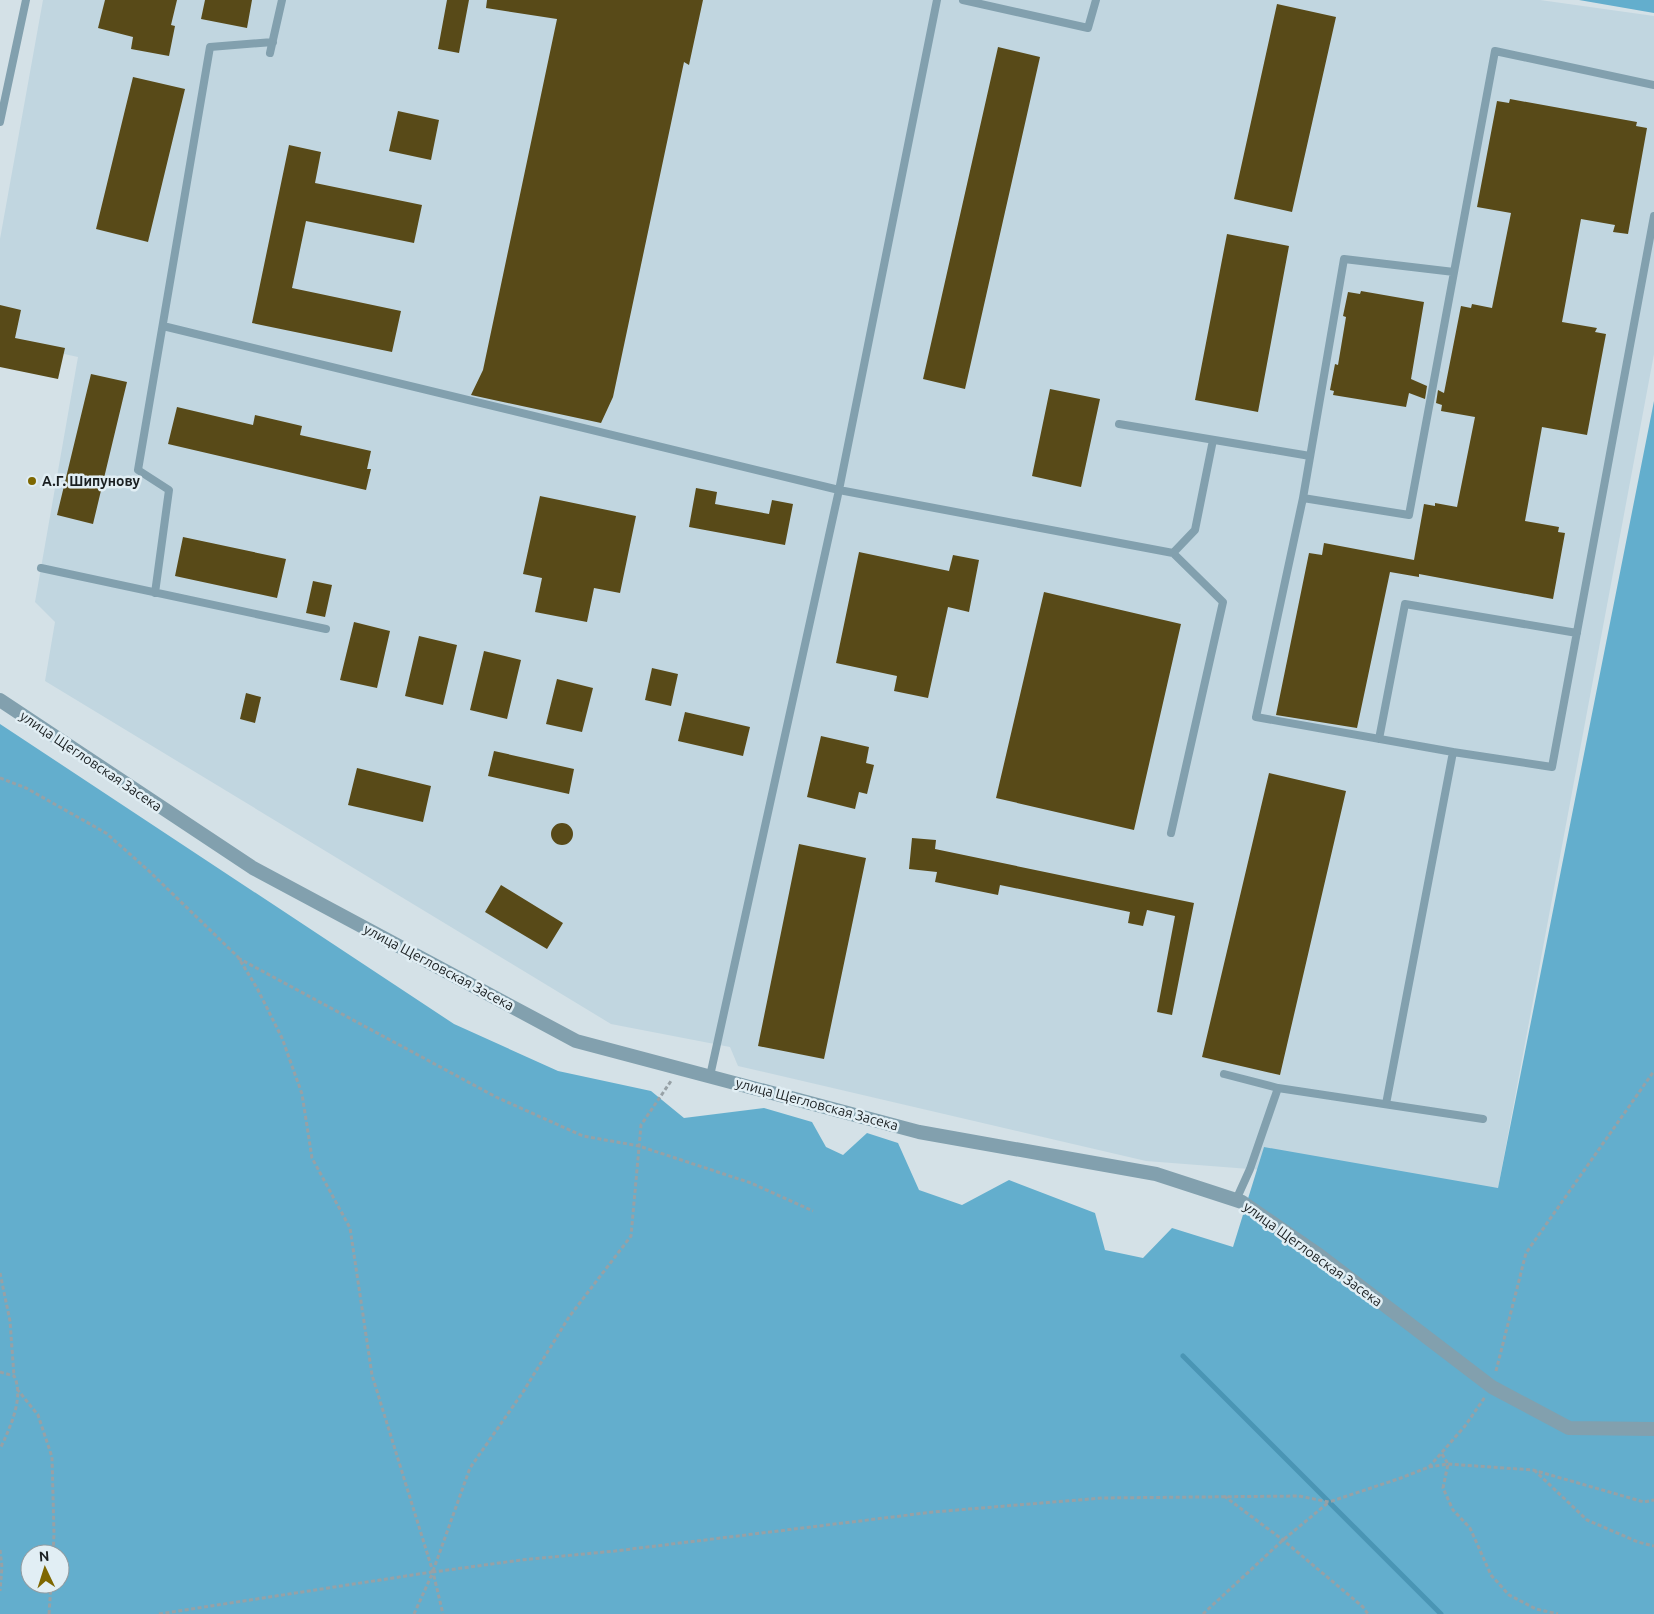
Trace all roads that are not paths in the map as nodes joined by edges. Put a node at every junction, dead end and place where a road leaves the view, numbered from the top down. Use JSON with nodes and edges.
{"nodes":[{"id":1,"x":26,"y":0,"type":"edge"},
{"id":2,"x":282,"y":0,"type":"edge"},
{"id":3,"x":937,"y":0,"type":"edge"},
{"id":4,"x":963,"y":0,"type":"edge"},
{"id":5,"x":1096,"y":0,"type":"edge"},
{"id":6,"x":273,"y":42,"type":"junction"},
{"id":7,"x":270,"y":53,"type":"dead end"},
{"id":8,"x":1654,"y":85,"type":"edge"},
{"id":9,"x":0,"y":122,"type":"edge"},
{"id":10,"x":1654,"y":216,"type":"edge"},
{"id":11,"x":1454,"y":272,"type":"junction"},
{"id":12,"x":163,"y":326,"type":"junction"},
{"id":13,"x":1119,"y":424,"type":"dead end"},
{"id":14,"x":1212,"y":440,"type":"junction"},
{"id":15,"x":1310,"y":456,"type":"junction"},
{"id":16,"x":839,"y":490,"type":"junction"},
{"id":17,"x":1303,"y":498,"type":"junction"},
{"id":18,"x":1173,"y":553,"type":"junction"},
{"id":19,"x":41,"y":568,"type":"dead end"},
{"id":20,"x":155,"y":593,"type":"junction"},
{"id":21,"x":326,"y":629,"type":"dead end"},
{"id":22,"x":1577,"y":633,"type":"junction"},
{"id":23,"x":0,"y":700,"type":"edge"},
{"id":24,"x":1380,"y":739,"type":"junction"},
{"id":25,"x":1453,"y":752,"type":"junction"},
{"id":26,"x":1171,"y":833,"type":"dead end"},
{"id":27,"x":1224,"y":1074,"type":"dead end"},
{"id":28,"x":710,"y":1076,"type":"junction"},
{"id":29,"x":1278,"y":1088,"type":"junction"},
{"id":30,"x":1386,"y":1104,"type":"junction"},
{"id":31,"x":1483,"y":1119,"type":"dead end"},
{"id":32,"x":1236,"y":1200,"type":"junction"},
{"id":33,"x":1654,"y":1429,"type":"edge"}],
"edges":[{"from":1,"to":9,"type":"lane"},
{"from":2,"to":6,"type":"lane"},
{"from":3,"to":16,"type":"lane"},
{"from":4,"to":5,"type":"lane"},
{"from":6,"to":7,"type":"lane"},
{"from":6,"to":12,"type":"lane"},
{"from":8,"to":11,"type":"lane"},
{"from":10,"to":22,"type":"lane"},
{"from":11,"to":15,"type":"lane"},
{"from":11,"to":17,"type":"lane"},
{"from":12,"to":16,"type":"lane"},
{"from":12,"to":20,"type":"lane"},
{"from":13,"to":14,"type":"lane"},
{"from":14,"to":15,"type":"lane"},
{"from":14,"to":18,"type":"lane"},
{"from":15,"to":17,"type":"lane"},
{"from":16,"to":18,"type":"lane"},
{"from":16,"to":28,"type":"lane"},
{"from":17,"to":24,"type":"lane"},
{"from":18,"to":26,"type":"lane"},
{"from":19,"to":20,"type":"lane"},
{"from":20,"to":21,"type":"lane"},
{"from":22,"to":24,"type":"lane"},
{"from":22,"to":25,"type":"lane"},
{"from":23,"to":28,"type":"street","name":"улица Щегловская Засека"},
{"from":24,"to":25,"type":"lane"},
{"from":25,"to":30,"type":"lane"},
{"from":27,"to":29,"type":"lane"},
{"from":28,"to":32,"type":"street","name":"улица Щегловская Засека"},
{"from":29,"to":30,"type":"lane"},
{"from":29,"to":32,"type":"lane"},
{"from":30,"to":31,"type":"lane"},
{"from":32,"to":33,"type":"street","name":"улица Щегловская Засека"}]}
